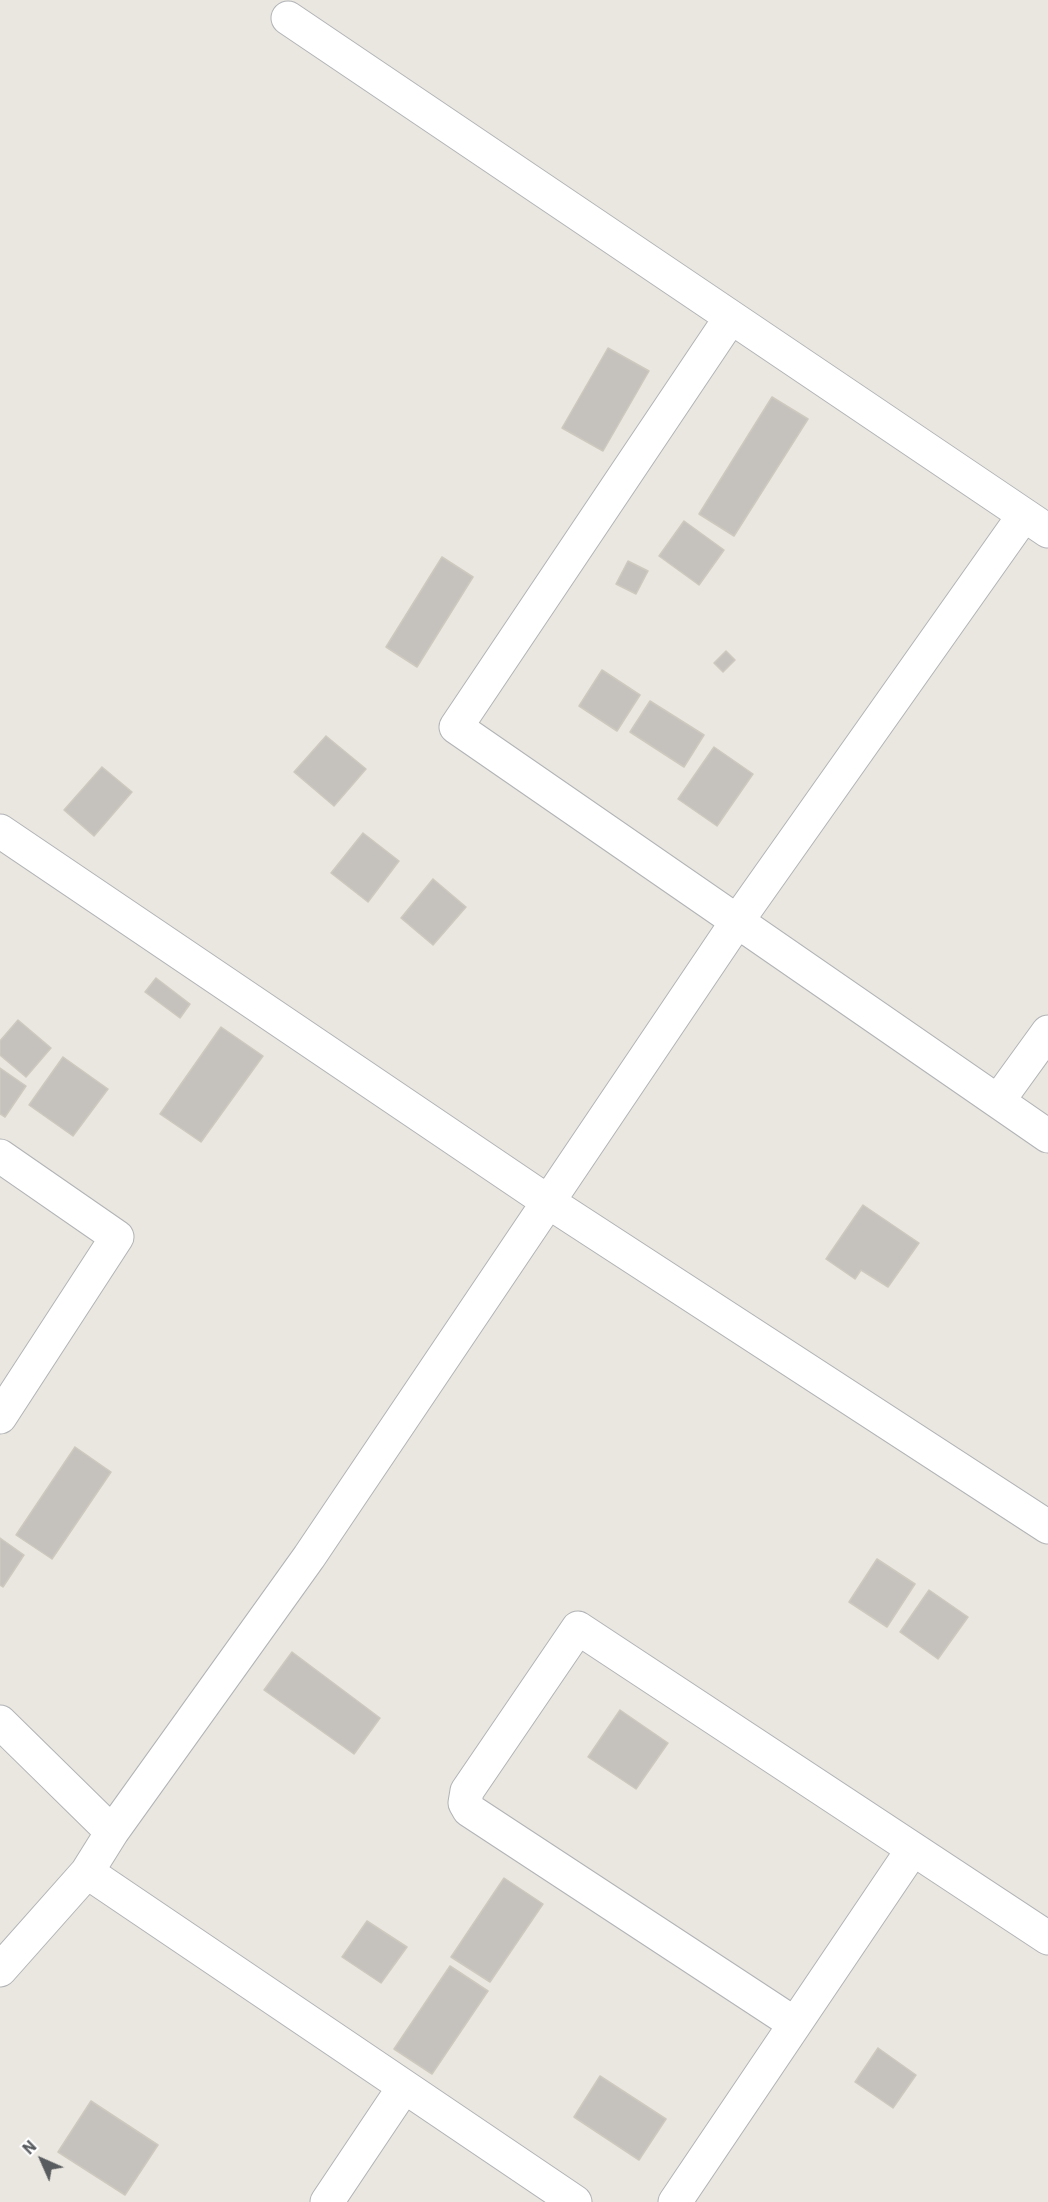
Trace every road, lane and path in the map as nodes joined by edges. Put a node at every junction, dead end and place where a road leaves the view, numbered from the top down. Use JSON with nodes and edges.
{"nodes":[{"id":1,"x":288,"y":18,"type":"dead end"},
{"id":2,"x":731,"y":317,"type":"junction"},
{"id":3,"x":1042,"y":527,"type":"edge"},
{"id":4,"x":0,"y":831,"type":"edge"},
{"id":5,"x":738,"y":920,"type":"junction"},
{"id":6,"x":1048,"y":1032,"type":"edge"},
{"id":7,"x":998,"y":1101,"type":"junction"},
{"id":8,"x":1048,"y":1136,"type":"edge"},
{"id":9,"x":0,"y":1156,"type":"edge"},
{"id":10,"x":548,"y":1201,"type":"junction"},
{"id":11,"x":0,"y":1417,"type":"edge"},
{"id":12,"x":1048,"y":1527,"type":"edge"},
{"id":13,"x":0,"y":1722,"type":"edge"},
{"id":14,"x":112,"y":1832,"type":"junction"},
{"id":15,"x":913,"y":1849,"type":"junction"},
{"id":16,"x":87,"y":1872,"type":"junction"},
{"id":17,"x":1048,"y":1938,"type":"edge"},
{"id":18,"x":0,"y":1970,"type":"edge"},
{"id":19,"x":795,"y":2024,"type":"junction"},
{"id":20,"x":404,"y":2087,"type":"junction"},
{"id":21,"x":327,"y":2202,"type":"edge"},
{"id":22,"x":575,"y":2202,"type":"edge"},
{"id":23,"x":675,"y":2202,"type":"edge"}],
"edges":[{"from":1,"to":2,"type":"street"},
{"from":2,"to":3,"type":"street"},
{"from":2,"to":5,"type":"street"},
{"from":3,"to":5,"type":"street"},
{"from":4,"to":10,"type":"street"},
{"from":5,"to":7,"type":"street"},
{"from":5,"to":10,"type":"street"},
{"from":6,"to":7,"type":"street"},
{"from":7,"to":8,"type":"street"},
{"from":9,"to":11,"type":"street"},
{"from":10,"to":12,"type":"street"},
{"from":10,"to":14,"type":"street"},
{"from":13,"to":14,"type":"street"},
{"from":14,"to":16,"type":"street"},
{"from":15,"to":17,"type":"street"},
{"from":15,"to":19,"type":"street"},
{"from":15,"to":19,"type":"street"},
{"from":16,"to":18,"type":"street"},
{"from":16,"to":20,"type":"street"},
{"from":19,"to":23,"type":"street"},
{"from":20,"to":21,"type":"street"},
{"from":20,"to":22,"type":"street"}]}
